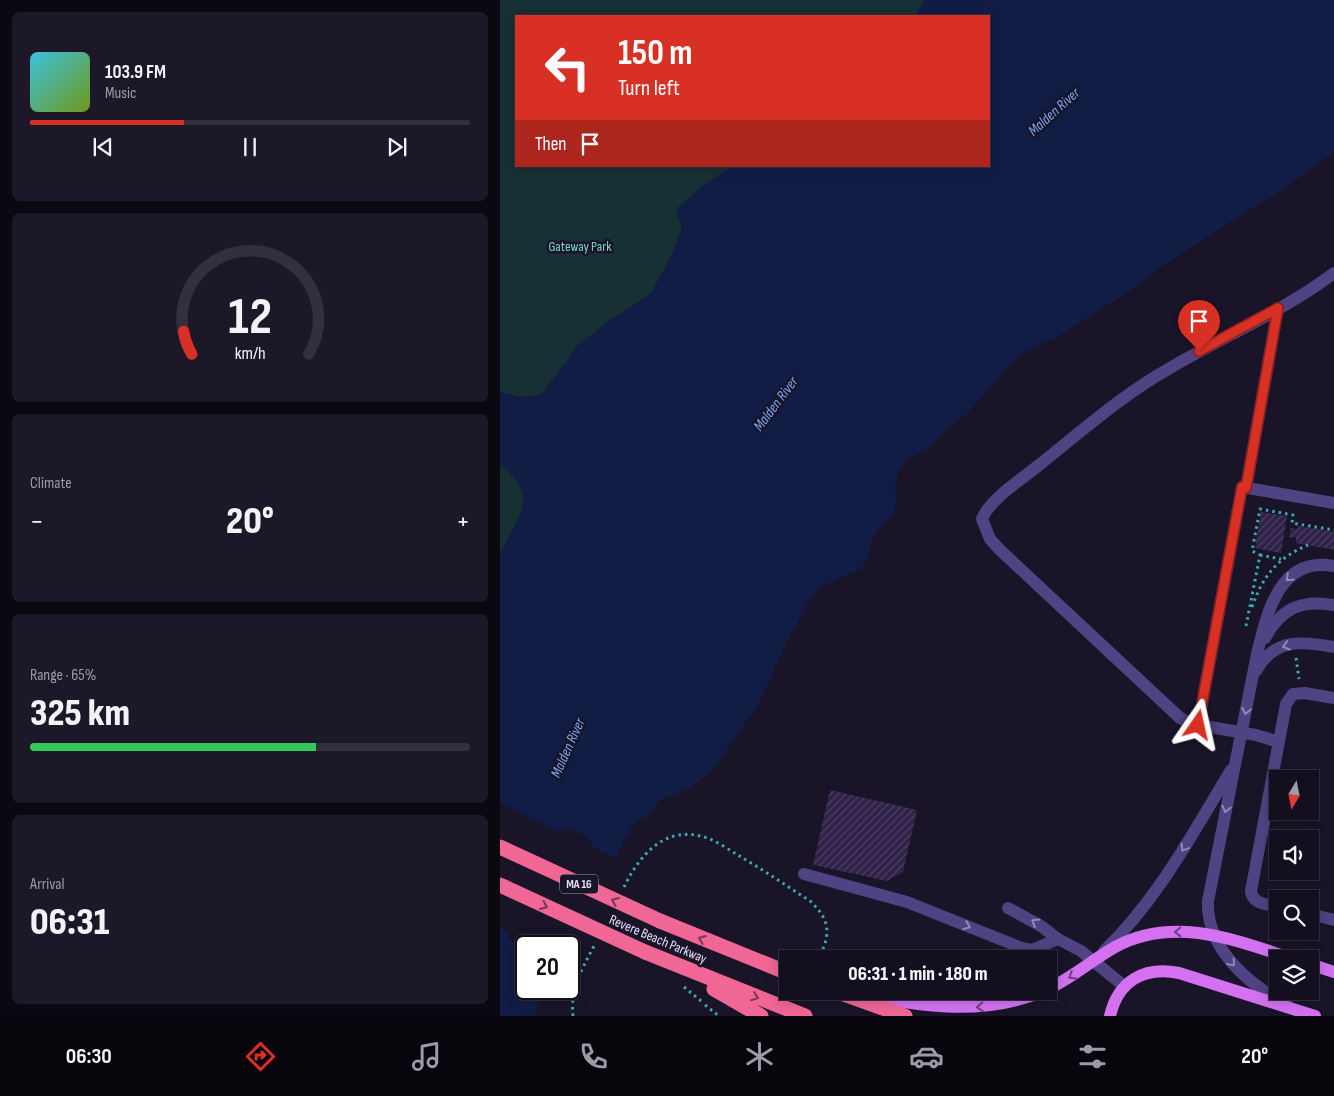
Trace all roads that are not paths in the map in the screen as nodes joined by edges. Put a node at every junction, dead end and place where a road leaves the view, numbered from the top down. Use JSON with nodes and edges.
{"nodes":[{"id":1,"x":1334,"y":273,"type":"edge"},
{"id":2,"x":1278,"y":308,"type":"junction"},
{"id":3,"x":1246,"y":488,"type":"junction"},
{"id":4,"x":1334,"y":504,"type":"edge"},
{"id":5,"x":1334,"y":566,"type":"edge"},
{"id":6,"x":1334,"y":605,"type":"edge"},
{"id":7,"x":1334,"y":647,"type":"edge"},
{"id":8,"x":1257,"y":654,"type":"junction"},
{"id":9,"x":1252,"y":680,"type":"junction"},
{"id":10,"x":1334,"y":698,"type":"edge"},
{"id":11,"x":1198,"y":725,"type":"junction"},
{"id":12,"x":1241,"y":733,"type":"junction"},
{"id":13,"x":1279,"y":742,"type":"junction"},
{"id":14,"x":1236,"y":761,"type":"junction"},
{"id":15,"x":500,"y":847,"type":"edge"},
{"id":16,"x":804,"y":874,"type":"dead end"},
{"id":17,"x":500,"y":885,"type":"edge"},
{"id":18,"x":1269,"y":904,"type":"edge"},
{"id":19,"x":1008,"y":908,"type":"dead end"},
{"id":20,"x":1319,"y":916,"type":"edge"},
{"id":21,"x":1334,"y":920,"type":"edge"},
{"id":22,"x":1214,"y":935,"type":"junction"},
{"id":23,"x":1058,"y":939,"type":"junction"},
{"id":24,"x":1269,"y":951,"type":"edge"},
{"id":25,"x":645,"y":952,"type":"junction"},
{"id":26,"x":1095,"y":961,"type":"junction"},
{"id":27,"x":1319,"y":967,"type":"edge"},
{"id":28,"x":779,"y":969,"type":"edge"},
{"id":29,"x":1334,"y":972,"type":"edge"},
{"id":30,"x":1057,"y":984,"type":"edge"},
{"id":31,"x":1124,"y":986,"type":"junction"},
{"id":32,"x":860,"y":1000,"type":"edge"},
{"id":33,"x":892,"y":1000,"type":"edge"},
{"id":34,"x":1016,"y":1000,"type":"edge"},
{"id":35,"x":761,"y":1016,"type":"edge"},
{"id":36,"x":805,"y":1016,"type":"edge"},
{"id":37,"x":905,"y":1016,"type":"edge"},
{"id":38,"x":1110,"y":1016,"type":"edge"},
{"id":39,"x":1315,"y":1016,"type":"edge"}],
"edges":[{"from":1,"to":2,"type":"lane"},
{"from":2,"to":3,"type":"lane"},
{"from":2,"to":11,"type":"lane"},
{"from":3,"to":4,"type":"lane"},
{"from":3,"to":11,"type":"lane"},
{"from":5,"to":8,"type":"lane","one_way":true},
{"from":6,"to":8,"type":"lane"},
{"from":7,"to":9,"type":"lane","one_way":true},
{"from":8,"to":9,"type":"lane"},
{"from":9,"to":12,"type":"lane","one_way":true},
{"from":10,"to":13,"type":"lane"},
{"from":11,"to":12,"type":"lane"},
{"from":12,"to":13,"type":"lane"},
{"from":12,"to":14,"type":"lane"},
{"from":13,"to":18,"type":"lane"},
{"from":14,"to":22,"type":"lane","one_way":true},
{"from":14,"to":26,"type":"lane","one_way":true},
{"from":28,"to":15,"type":"highway","name":"Revere Beach Parkway","number":"MA 16","one_way":true,"bridge":true},
{"from":16,"to":23,"type":"lane","one_way":true},
{"from":17,"to":25,"type":"highway","name":"Revere Beach Parkway","number":"MA 16","one_way":true,"bridge":true},
{"from":23,"to":19,"type":"lane","one_way":true},
{"from":20,"to":21,"type":"lane"},
{"from":22,"to":24,"type":"main road"},
{"from":22,"to":26,"type":"main road","one_way":true},
{"from":22,"to":39,"type":"lane","one_way":true},
{"from":23,"to":26,"type":"lane"},
{"from":25,"to":35,"type":"highway"},
{"from":25,"to":36,"type":"highway","name":"Revere Beach Parkway","number":"MA 16","one_way":true},
{"from":26,"to":30,"type":"main road","one_way":true},
{"from":26,"to":31,"type":"lane"},
{"from":27,"to":29,"type":"main road"},
{"from":31,"to":38,"type":"main road"},
{"from":31,"to":39,"type":"main road"},
{"from":32,"to":37,"type":"highway"},
{"from":34,"to":33,"type":"main road","one_way":true}]}
